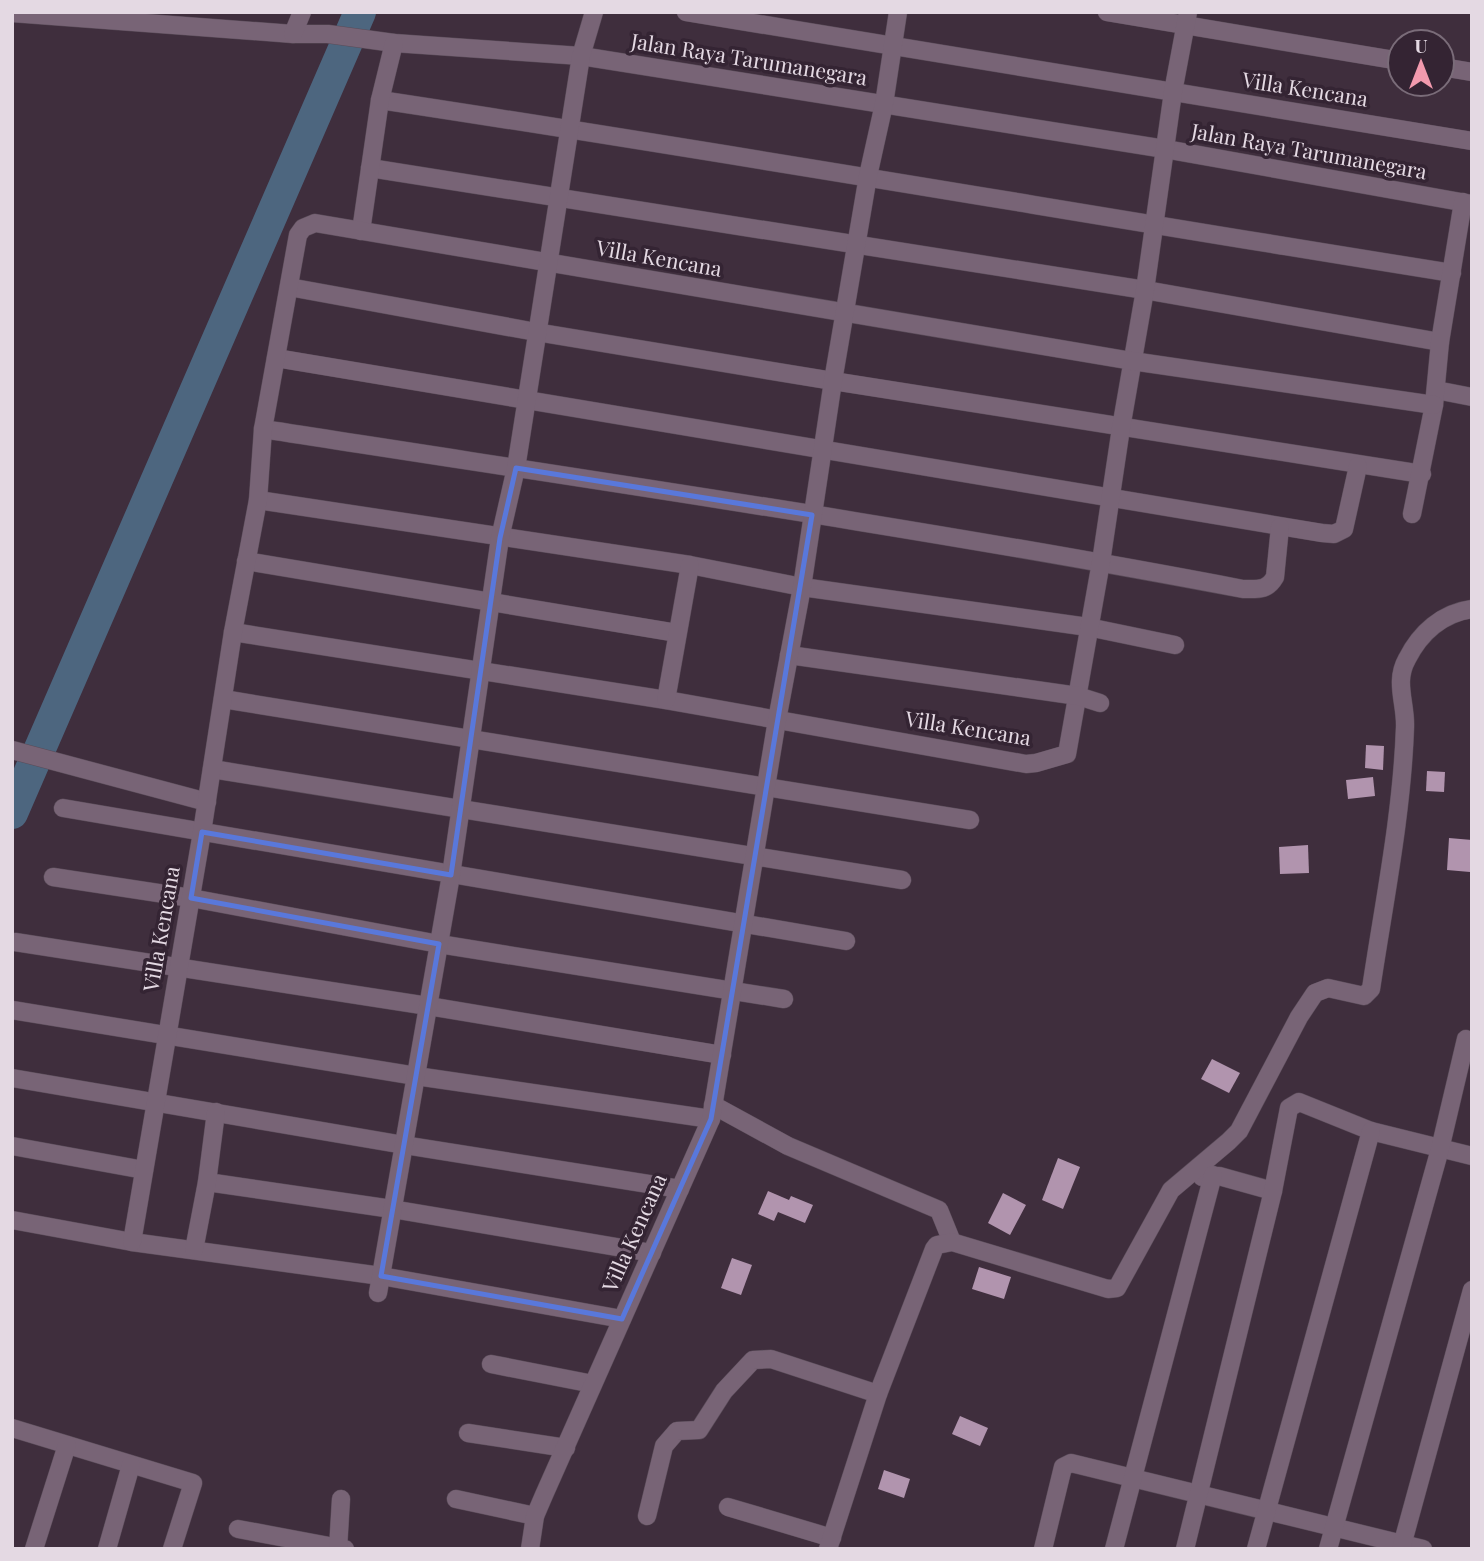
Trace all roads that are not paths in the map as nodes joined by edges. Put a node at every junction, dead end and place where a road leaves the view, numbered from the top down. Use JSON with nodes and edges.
{"nodes":[{"id":1,"x":302,"y":12,"type":"edge"},
{"id":2,"x":593,"y":12,"type":"edge"},
{"id":3,"x":686,"y":12,"type":"edge"},
{"id":4,"x":898,"y":12,"type":"edge"},
{"id":5,"x":1107,"y":12,"type":"edge"},
{"id":6,"x":12,"y":13,"type":"edge"},
{"id":7,"x":129,"y":17,"type":"edge"},
{"id":8,"x":1187,"y":19,"type":"edge"},
{"id":9,"x":293,"y":34,"type":"junction"},
{"id":10,"x":394,"y":43,"type":"junction"},
{"id":11,"x":893,"y":45,"type":"junction"},
{"id":12,"x":581,"y":56,"type":"junction"},
{"id":13,"x":1386,"y":58,"type":"edge"},
{"id":14,"x":1173,"y":92,"type":"junction"},
{"id":15,"x":380,"y":100,"type":"junction"},
{"id":16,"x":884,"y":104,"type":"junction"},
{"id":17,"x":569,"y":129,"type":"junction"},
{"id":18,"x":1472,"y":141,"type":"edge"},
{"id":19,"x":1165,"y":149,"type":"junction"},
{"id":20,"x":370,"y":168,"type":"junction"},
{"id":21,"x":868,"y":176,"type":"junction"},
{"id":22,"x":558,"y":198,"type":"junction"},
{"id":23,"x":1467,"y":203,"type":"edge"},
{"id":24,"x":1154,"y":225,"type":"junction"},
{"id":25,"x":361,"y":231,"type":"junction"},
{"id":26,"x":856,"y":245,"type":"junction"},
{"id":27,"x":547,"y":263,"type":"junction"},
{"id":28,"x":1452,"y":272,"type":"junction"},
{"id":29,"x":289,"y":287,"type":"junction"},
{"id":30,"x":1145,"y":290,"type":"junction"},
{"id":31,"x":846,"y":313,"type":"junction"},
{"id":32,"x":536,"y":332,"type":"junction"},
{"id":33,"x":1440,"y":342,"type":"junction"},
{"id":34,"x":276,"y":358,"type":"junction"},
{"id":35,"x":1132,"y":360,"type":"junction"},
{"id":36,"x":833,"y":381,"type":"junction"},
{"id":37,"x":1472,"y":397,"type":"edge"},
{"id":38,"x":1435,"y":398,"type":"junction"},
{"id":39,"x":526,"y":400,"type":"junction"},
{"id":40,"x":1121,"y":428,"type":"junction"},
{"id":41,"x":263,"y":429,"type":"junction"},
{"id":42,"x":822,"y":451,"type":"junction"},
{"id":43,"x":1358,"y":466,"type":"junction"},
{"id":44,"x":516,"y":468,"type":"junction"},
{"id":45,"x":1422,"y":474,"type":"junction"},
{"id":46,"x":1110,"y":498,"type":"junction"},
{"id":47,"x":258,"y":500,"type":"junction"},
{"id":48,"x":1412,"y":514,"type":"dead end"},
{"id":49,"x":812,"y":515,"type":"junction"},
{"id":50,"x":1280,"y":527,"type":"junction"},
{"id":51,"x":500,"y":538,"type":"junction"},
{"id":52,"x":246,"y":561,"type":"junction"},
{"id":53,"x":1101,"y":562,"type":"junction"},
{"id":54,"x":690,"y":565,"type":"junction"},
{"id":55,"x":802,"y":587,"type":"junction"},
{"id":56,"x":491,"y":601,"type":"junction"},
{"id":57,"x":1472,"y":609,"type":"edge"},
{"id":58,"x":1088,"y":627,"type":"junction"},
{"id":59,"x":233,"y":632,"type":"junction"},
{"id":60,"x":677,"y":633,"type":"junction"},
{"id":61,"x":1175,"y":645,"type":"dead end"},
{"id":62,"x":789,"y":655,"type":"junction"},
{"id":63,"x":480,"y":671,"type":"junction"},
{"id":64,"x":1078,"y":696,"type":"junction"},
{"id":65,"x":223,"y":699,"type":"junction"},
{"id":66,"x":666,"y":700,"type":"junction"},
{"id":67,"x":1100,"y":703,"type":"dead end"},
{"id":68,"x":777,"y":720,"type":"junction"},
{"id":69,"x":469,"y":739,"type":"junction"},
{"id":70,"x":12,"y":750,"type":"edge"},
{"id":71,"x":212,"y":769,"type":"junction"},
{"id":72,"x":768,"y":787,"type":"junction"},
{"id":73,"x":207,"y":802,"type":"junction"},
{"id":74,"x":64,"y":808,"type":"dead end"},
{"id":75,"x":460,"y":808,"type":"junction"},
{"id":76,"x":970,"y":820,"type":"dead end"},
{"id":77,"x":202,"y":832,"type":"junction"},
{"id":78,"x":756,"y":856,"type":"junction"},
{"id":79,"x":451,"y":875,"type":"junction"},
{"id":80,"x":53,"y":877,"type":"dead end"},
{"id":81,"x":902,"y":880,"type":"dead end"},
{"id":82,"x":191,"y":898,"type":"junction"},
{"id":83,"x":743,"y":925,"type":"junction"},
{"id":84,"x":846,"y":941,"type":"dead end"},
{"id":85,"x":15,"y":942,"type":"dead end"},
{"id":86,"x":439,"y":944,"type":"junction"},
{"id":87,"x":179,"y":968,"type":"junction"},
{"id":88,"x":733,"y":990,"type":"junction"},
{"id":89,"x":784,"y":999,"type":"dead end"},
{"id":90,"x":428,"y":1006,"type":"junction"},
{"id":91,"x":12,"y":1010,"type":"edge"},
{"id":92,"x":167,"y":1036,"type":"junction"},
{"id":93,"x":1466,"y":1039,"type":"dead end"},
{"id":94,"x":722,"y":1055,"type":"junction"},
{"id":95,"x":416,"y":1076,"type":"junction"},
{"id":96,"x":12,"y":1078,"type":"edge"},
{"id":97,"x":156,"y":1101,"type":"junction"},
{"id":98,"x":216,"y":1112,"type":"junction"},
{"id":99,"x":712,"y":1112,"type":"junction"},
{"id":100,"x":1371,"y":1131,"type":"junction"},
{"id":101,"x":404,"y":1145,"type":"junction"},
{"id":102,"x":12,"y":1146,"type":"edge"},
{"id":103,"x":1440,"y":1149,"type":"junction"},
{"id":104,"x":1472,"y":1156,"type":"edge"},
{"id":105,"x":144,"y":1170,"type":"junction"},
{"id":106,"x":1213,"y":1175,"type":"junction"},
{"id":107,"x":1185,"y":1179,"type":"junction"},
{"id":108,"x":207,"y":1182,"type":"junction"},
{"id":109,"x":680,"y":1189,"type":"junction"},
{"id":110,"x":1273,"y":1191,"type":"junction"},
{"id":111,"x":392,"y":1209,"type":"junction"},
{"id":112,"x":12,"y":1220,"type":"edge"},
{"id":113,"x":132,"y":1242,"type":"junction"},
{"id":114,"x":953,"y":1242,"type":"junction"},
{"id":115,"x":194,"y":1250,"type":"junction"},
{"id":116,"x":652,"y":1253,"type":"junction"},
{"id":117,"x":380,"y":1284,"type":"junction"},
{"id":118,"x":1472,"y":1290,"type":"edge"},
{"id":119,"x":622,"y":1319,"type":"junction"},
{"id":120,"x":491,"y":1364,"type":"dead end"},
{"id":121,"x":593,"y":1384,"type":"junction"},
{"id":122,"x":877,"y":1394,"type":"junction"},
{"id":123,"x":12,"y":1428,"type":"edge"},
{"id":124,"x":468,"y":1433,"type":"dead end"},
{"id":125,"x":67,"y":1445,"type":"junction"},
{"id":126,"x":566,"y":1448,"type":"junction"},
{"id":127,"x":131,"y":1465,"type":"junction"},
{"id":128,"x":1131,"y":1478,"type":"junction"},
{"id":129,"x":1198,"y":1494,"type":"junction"},
{"id":130,"x":341,"y":1499,"type":"dead end"},
{"id":131,"x":456,"y":1499,"type":"dead end"},
{"id":132,"x":728,"y":1507,"type":"dead end"},
{"id":133,"x":1265,"y":1510,"type":"junction"},
{"id":134,"x":536,"y":1516,"type":"junction"},
{"id":135,"x":647,"y":1516,"type":"dead end"},
{"id":136,"x":1333,"y":1527,"type":"junction"},
{"id":137,"x":238,"y":1529,"type":"dead end"},
{"id":138,"x":830,"y":1543,"type":"edge"},
{"id":139,"x":1401,"y":1546,"type":"edge"},
{"id":140,"x":340,"y":1548,"type":"edge"},
{"id":141,"x":34,"y":1549,"type":"edge"},
{"id":142,"x":107,"y":1549,"type":"edge"},
{"id":143,"x":172,"y":1549,"type":"edge"},
{"id":144,"x":530,"y":1549,"type":"edge"},
{"id":145,"x":1043,"y":1549,"type":"edge"},
{"id":146,"x":1114,"y":1549,"type":"edge"},
{"id":147,"x":1185,"y":1549,"type":"edge"},
{"id":148,"x":1256,"y":1549,"type":"edge"},
{"id":149,"x":1328,"y":1549,"type":"edge"},
{"id":150,"x":1423,"y":1549,"type":"edge"}],
"edges":[{"from":1,"to":9,"type":"street"},
{"from":2,"to":12,"type":"street"},
{"from":3,"to":11,"type":"street","name":"Villa Kencana"},
{"from":4,"to":11,"type":"street","name":"Villa Kencana"},
{"from":5,"to":8,"type":"street"},
{"from":6,"to":7,"type":"street","name":"Jalan Raya Tarumanegara"},
{"from":7,"to":9,"type":"street","name":"Jalan Raya Tarumanegara"},
{"from":8,"to":13,"type":"street"},
{"from":8,"to":14,"type":"street","name":"Villa Kencana"},
{"from":9,"to":10,"type":"street","name":"Jalan Raya Tarumanegara"},
{"from":10,"to":12,"type":"street","name":"Jalan Raya Tarumanegara"},
{"from":10,"to":15,"type":"street"},
{"from":11,"to":14,"type":"street","name":"Villa Kencana"},
{"from":11,"to":16,"type":"street","name":"Villa Kencana"},
{"from":12,"to":16,"type":"street","name":"Jalan Raya Tarumanegara"},
{"from":12,"to":17,"type":"street"},
{"from":14,"to":18,"type":"street","name":"Villa Kencana"},
{"from":14,"to":19,"type":"street","name":"Villa Kencana"},
{"from":15,"to":17,"type":"street"},
{"from":15,"to":20,"type":"street"},
{"from":16,"to":19,"type":"street","name":"Jalan Raya Tarumanegara"},
{"from":16,"to":21,"type":"street","name":"Villa Kencana"},
{"from":17,"to":21,"type":"street"},
{"from":17,"to":22,"type":"street"},
{"from":19,"to":23,"type":"street","name":"Jalan Raya Tarumanegara"},
{"from":19,"to":24,"type":"street","name":"Villa Kencana"},
{"from":20,"to":22,"type":"street"},
{"from":20,"to":25,"type":"street"},
{"from":21,"to":24,"type":"street"},
{"from":21,"to":26,"type":"street","name":"Villa Kencana"},
{"from":22,"to":26,"type":"street"},
{"from":22,"to":27,"type":"street"},
{"from":23,"to":28,"type":"street"},
{"from":24,"to":28,"type":"street"},
{"from":24,"to":30,"type":"street","name":"Villa Kencana"},
{"from":25,"to":27,"type":"street","name":"Villa Kencana"},
{"from":25,"to":29,"type":"street","name":"Villa Kencana"},
{"from":26,"to":30,"type":"street"},
{"from":26,"to":31,"type":"street","name":"Villa Kencana"},
{"from":27,"to":31,"type":"street","name":"Villa Kencana"},
{"from":27,"to":32,"type":"street"},
{"from":28,"to":33,"type":"street"},
{"from":29,"to":32,"type":"street"},
{"from":29,"to":34,"type":"street","name":"Villa Kencana"},
{"from":30,"to":33,"type":"street"},
{"from":30,"to":35,"type":"street","name":"Villa Kencana"},
{"from":31,"to":35,"type":"street","name":"Villa Kencana"},
{"from":31,"to":36,"type":"street","name":"Villa Kencana"},
{"from":32,"to":36,"type":"street"},
{"from":32,"to":39,"type":"street"},
{"from":33,"to":38,"type":"street"},
{"from":34,"to":39,"type":"street"},
{"from":34,"to":41,"type":"street","name":"Villa Kencana"},
{"from":35,"to":38,"type":"street","name":"Villa Kencana"},
{"from":35,"to":40,"type":"street","name":"Villa Kencana"},
{"from":36,"to":40,"type":"street"},
{"from":36,"to":42,"type":"street","name":"Villa Kencana"},
{"from":37,"to":38,"type":"street","name":"Villa Kencana"},
{"from":38,"to":45,"type":"street"},
{"from":39,"to":42,"type":"street"},
{"from":39,"to":44,"type":"street"},
{"from":40,"to":43,"type":"street"},
{"from":40,"to":46,"type":"street","name":"Villa Kencana"},
{"from":41,"to":44,"type":"street"},
{"from":41,"to":47,"type":"street","name":"Villa Kencana"},
{"from":42,"to":46,"type":"street"},
{"from":42,"to":49,"type":"street","name":"Villa Kencana"},
{"from":43,"to":45,"type":"street"},
{"from":43,"to":50,"type":"street"},
{"from":44,"to":49,"type":"street"},
{"from":44,"to":51,"type":"street"},
{"from":45,"to":48,"type":"street"},
{"from":46,"to":50,"type":"street"},
{"from":46,"to":53,"type":"street","name":"Villa Kencana"},
{"from":47,"to":51,"type":"street"},
{"from":47,"to":52,"type":"street","name":"Villa Kencana"},
{"from":49,"to":53,"type":"street"},
{"from":49,"to":55,"type":"street","name":"Villa Kencana"},
{"from":50,"to":53,"type":"street"},
{"from":51,"to":54,"type":"street"},
{"from":51,"to":56,"type":"street"},
{"from":52,"to":56,"type":"street"},
{"from":52,"to":59,"type":"street","name":"Villa Kencana"},
{"from":53,"to":58,"type":"street","name":"Villa Kencana"},
{"from":54,"to":55,"type":"street"},
{"from":54,"to":60,"type":"street"},
{"from":55,"to":58,"type":"street"},
{"from":55,"to":62,"type":"street","name":"Villa Kencana"},
{"from":56,"to":60,"type":"street"},
{"from":56,"to":63,"type":"street"},
{"from":57,"to":107,"type":"street"},
{"from":58,"to":61,"type":"street"},
{"from":58,"to":64,"type":"street","name":"Villa Kencana"},
{"from":59,"to":63,"type":"street","name":"Villa Kencana"},
{"from":59,"to":65,"type":"street","name":"Villa Kencana"},
{"from":60,"to":66,"type":"street"},
{"from":62,"to":64,"type":"street"},
{"from":62,"to":68,"type":"street","name":"Villa Kencana"},
{"from":63,"to":66,"type":"street","name":"Villa Kencana"},
{"from":63,"to":69,"type":"street"},
{"from":64,"to":67,"type":"street"},
{"from":64,"to":68,"type":"street","name":"Villa Kencana"},
{"from":65,"to":69,"type":"street"},
{"from":65,"to":71,"type":"street","name":"Villa Kencana"},
{"from":66,"to":68,"type":"street","name":"Villa Kencana"},
{"from":68,"to":72,"type":"street","name":"Villa Kencana"},
{"from":69,"to":72,"type":"street"},
{"from":69,"to":75,"type":"street"},
{"from":70,"to":73,"type":"street"},
{"from":71,"to":73,"type":"street","name":"Villa Kencana"},
{"from":71,"to":75,"type":"street"},
{"from":72,"to":76,"type":"street"},
{"from":72,"to":78,"type":"street","name":"Villa Kencana"},
{"from":73,"to":77,"type":"street","name":"Villa Kencana"},
{"from":74,"to":77,"type":"street"},
{"from":75,"to":78,"type":"street"},
{"from":75,"to":79,"type":"street"},
{"from":77,"to":79,"type":"street"},
{"from":77,"to":82,"type":"street","name":"Villa Kencana"},
{"from":78,"to":81,"type":"street"},
{"from":78,"to":83,"type":"street","name":"Villa Kencana"},
{"from":79,"to":83,"type":"street"},
{"from":79,"to":86,"type":"street"},
{"from":80,"to":82,"type":"street"},
{"from":82,"to":86,"type":"street"},
{"from":82,"to":87,"type":"street","name":"Villa Kencana"},
{"from":83,"to":84,"type":"street"},
{"from":83,"to":88,"type":"street","name":"Villa Kencana"},
{"from":85,"to":87,"type":"street"},
{"from":86,"to":88,"type":"street"},
{"from":86,"to":90,"type":"street"},
{"from":87,"to":90,"type":"street"},
{"from":87,"to":92,"type":"street","name":"Villa Kencana"},
{"from":88,"to":89,"type":"street"},
{"from":88,"to":94,"type":"street","name":"Villa Kencana"},
{"from":90,"to":94,"type":"street"},
{"from":90,"to":95,"type":"street"},
{"from":91,"to":92,"type":"street"},
{"from":92,"to":95,"type":"street"},
{"from":92,"to":97,"type":"street","name":"Villa Kencana"},
{"from":93,"to":103,"type":"street"},
{"from":94,"to":99,"type":"street","name":"Villa Kencana"},
{"from":95,"to":99,"type":"street"},
{"from":95,"to":101,"type":"street"},
{"from":96,"to":97,"type":"street"},
{"from":97,"to":98,"type":"street"},
{"from":97,"to":105,"type":"street","name":"Villa Kencana"},
{"from":98,"to":101,"type":"street"},
{"from":98,"to":108,"type":"street"},
{"from":99,"to":109,"type":"street","name":"Villa Kencana"},
{"from":99,"to":114,"type":"street"},
{"from":100,"to":103,"type":"street"},
{"from":100,"to":110,"type":"street"},
{"from":100,"to":133,"type":"street"},
{"from":101,"to":109,"type":"street"},
{"from":101,"to":111,"type":"street"},
{"from":102,"to":105,"type":"street"},
{"from":103,"to":104,"type":"street"},
{"from":103,"to":136,"type":"street"},
{"from":105,"to":113,"type":"street","name":"Villa Kencana"},
{"from":106,"to":107,"type":"street"},
{"from":106,"to":110,"type":"street"},
{"from":106,"to":128,"type":"street"},
{"from":107,"to":114,"type":"street"},
{"from":108,"to":111,"type":"street"},
{"from":108,"to":115,"type":"street"},
{"from":109,"to":116,"type":"street","name":"Villa Kencana"},
{"from":110,"to":129,"type":"street"},
{"from":111,"to":116,"type":"street"},
{"from":111,"to":117,"type":"street"},
{"from":112,"to":113,"type":"street"},
{"from":113,"to":115,"type":"street"},
{"from":114,"to":122,"type":"street"},
{"from":115,"to":117,"type":"street"},
{"from":116,"to":119,"type":"street","name":"Villa Kencana"},
{"from":117,"to":119,"type":"street"},
{"from":118,"to":139,"type":"street"},
{"from":119,"to":121,"type":"street","name":"Villa Kencana"},
{"from":120,"to":121,"type":"street"},
{"from":121,"to":126,"type":"street","name":"Villa Kencana"},
{"from":122,"to":135,"type":"street"},
{"from":122,"to":138,"type":"street"},
{"from":123,"to":125,"type":"street"},
{"from":124,"to":126,"type":"street"},
{"from":125,"to":127,"type":"street"},
{"from":125,"to":141,"type":"street"},
{"from":126,"to":134,"type":"street","name":"Villa Kencana"},
{"from":127,"to":142,"type":"street"},
{"from":127,"to":143,"type":"street"},
{"from":128,"to":129,"type":"street"},
{"from":128,"to":145,"type":"street"},
{"from":128,"to":146,"type":"street"},
{"from":129,"to":133,"type":"street"},
{"from":129,"to":147,"type":"street"},
{"from":130,"to":140,"type":"street"},
{"from":131,"to":134,"type":"street"},
{"from":132,"to":138,"type":"street"},
{"from":133,"to":136,"type":"street"},
{"from":133,"to":148,"type":"street"},
{"from":134,"to":144,"type":"street","name":"Villa Kencana"},
{"from":136,"to":139,"type":"street"},
{"from":136,"to":149,"type":"street"},
{"from":137,"to":140,"type":"street"},
{"from":139,"to":150,"type":"street"}]}
